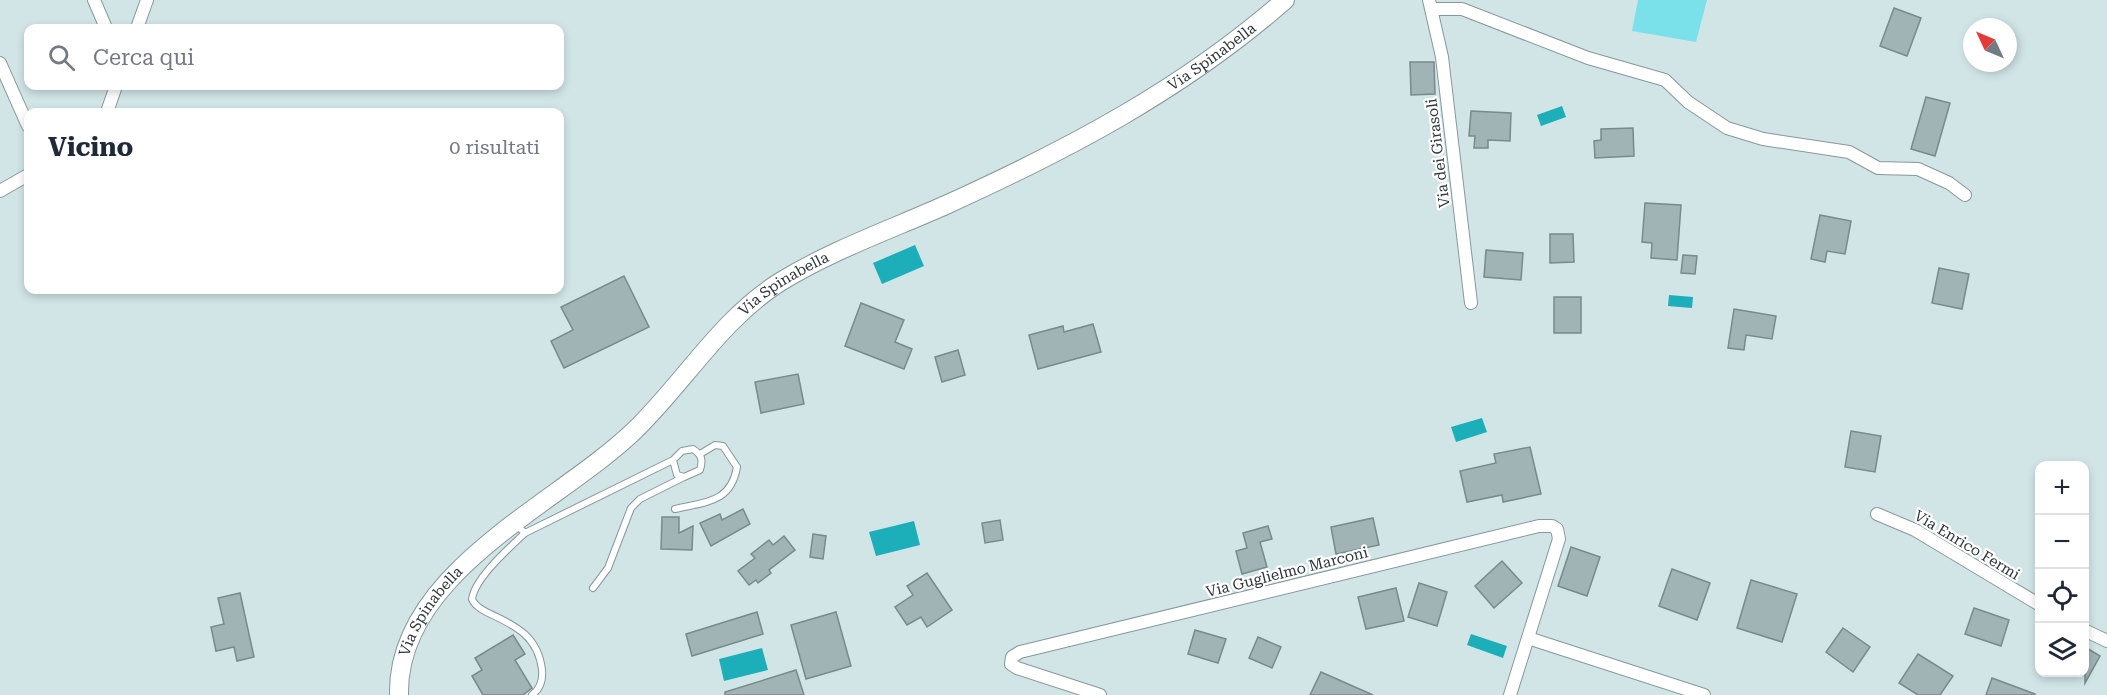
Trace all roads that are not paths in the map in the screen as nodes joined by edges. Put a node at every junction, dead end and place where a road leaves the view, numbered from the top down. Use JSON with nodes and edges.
{"nodes":[{"id":1,"x":94,"y":0,"type":"edge"},
{"id":2,"x":147,"y":0,"type":"edge"},
{"id":3,"x":1285,"y":0,"type":"edge"},
{"id":4,"x":1431,"y":4,"type":"edge"},
{"id":5,"x":104,"y":24,"type":"edge"},
{"id":6,"x":138,"y":24,"type":"edge"},
{"id":7,"x":0,"y":63,"type":"edge"},
{"id":8,"x":115,"y":90,"type":"edge"},
{"id":9,"x":108,"y":108,"type":"edge"},
{"id":10,"x":24,"y":117,"type":"edge"},
{"id":11,"x":24,"y":178,"type":"edge"},
{"id":12,"x":0,"y":191,"type":"edge"},
{"id":13,"x":1965,"y":195,"type":"dead end"},
{"id":14,"x":1471,"y":303,"type":"dead end"},
{"id":15,"x":700,"y":453,"type":"junction"},
{"id":16,"x":673,"y":460,"type":"junction"},
{"id":17,"x":684,"y":477,"type":"junction"},
{"id":18,"x":675,"y":509,"type":"dead end"},
{"id":19,"x":1877,"y":514,"type":"dead end"},
{"id":20,"x":520,"y":529,"type":"junction"},
{"id":21,"x":593,"y":588,"type":"dead end"},
{"id":22,"x":2035,"y":601,"type":"edge"},
{"id":23,"x":2089,"y":632,"type":"edge"},
{"id":24,"x":1528,"y":638,"type":"junction"},
{"id":25,"x":2107,"y":641,"type":"edge"},
{"id":26,"x":399,"y":695,"type":"edge"},
{"id":27,"x":532,"y":695,"type":"edge"},
{"id":28,"x":1100,"y":695,"type":"edge"},
{"id":29,"x":1510,"y":695,"type":"edge"},
{"id":30,"x":1704,"y":695,"type":"edge"}],
"edges":[{"from":1,"to":5,"type":"street"},
{"from":2,"to":6,"type":"street"},
{"from":3,"to":20,"type":"street","name":"Via Spinabella"},
{"from":4,"to":13,"type":"street"},
{"from":4,"to":14,"type":"street","name":"Via dei Girasoli"},
{"from":7,"to":10,"type":"street"},
{"from":8,"to":9,"type":"street"},
{"from":11,"to":12,"type":"street"},
{"from":15,"to":16,"type":"lane"},
{"from":15,"to":17,"type":"lane"},
{"from":15,"to":18,"type":"lane"},
{"from":16,"to":17,"type":"lane"},
{"from":16,"to":20,"type":"lane"},
{"from":17,"to":21,"type":"lane"},
{"from":19,"to":22,"type":"street","name":"Via Enrico Fermi"},
{"from":20,"to":26,"type":"street","name":"Via Spinabella"},
{"from":20,"to":27,"type":"lane"},
{"from":23,"to":25,"type":"street"},
{"from":24,"to":28,"type":"street","name":"Via Guglielmo Marconi"},
{"from":24,"to":29,"type":"street","name":"Via Guglielmo Marconi"},
{"from":24,"to":30,"type":"street"}]}
